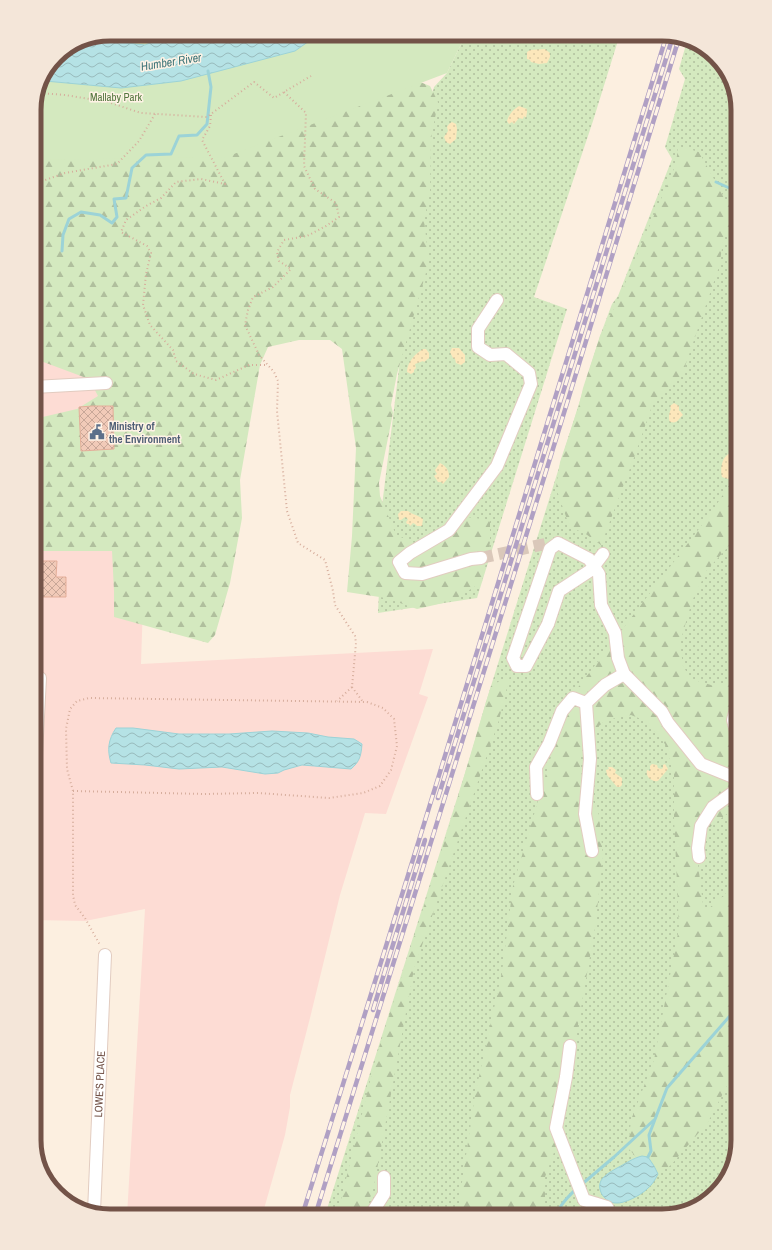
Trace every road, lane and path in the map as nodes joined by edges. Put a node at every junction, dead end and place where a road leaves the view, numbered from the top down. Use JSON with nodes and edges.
{"nodes":[{"id":1,"x":311,"y":76,"type":"dead end"},
{"id":2,"x":284,"y":92,"type":"junction"},
{"id":3,"x":43,"y":93,"type":"edge"},
{"id":4,"x":155,"y":114,"type":"junction"},
{"id":5,"x":211,"y":115,"type":"junction"},
{"id":6,"x":41,"y":182,"type":"edge"},
{"id":7,"x":497,"y":300,"type":"dead end"},
{"id":8,"x":268,"y":364,"type":"junction"},
{"id":9,"x":106,"y":383,"type":"dead end"},
{"id":10,"x":41,"y":387,"type":"edge"},
{"id":11,"x":558,"y":543,"type":"junction"},
{"id":12,"x":545,"y":544,"type":"tunnel mouth"},
{"id":13,"x":603,"y":554,"type":"dead end"},
{"id":14,"x":481,"y":558,"type":"tunnel mouth"},
{"id":15,"x":594,"y":566,"type":"junction"},
{"id":16,"x":624,"y":674,"type":"junction"},
{"id":17,"x":352,"y":687,"type":"junction"},
{"id":18,"x":336,"y":702,"type":"junction"},
{"id":19,"x":363,"y":702,"type":"junction"},
{"id":20,"x":586,"y":704,"type":"junction"},
{"id":21,"x":731,"y":776,"type":"edge"},
{"id":22,"x":73,"y":791,"type":"junction"},
{"id":23,"x":537,"y":794,"type":"dead end"},
{"id":24,"x":731,"y":794,"type":"edge"},
{"id":25,"x":592,"y":851,"type":"dead end"},
{"id":26,"x":699,"y":857,"type":"dead end"},
{"id":27,"x":105,"y":955,"type":"joint"},
{"id":28,"x":570,"y":1046,"type":"dead end"},
{"id":29,"x":384,"y":1177,"type":"dead end"},
{"id":30,"x":94,"y":1207,"type":"edge"},
{"id":31,"x":374,"y":1209,"type":"edge"},
{"id":32,"x":608,"y":1209,"type":"edge"}],
"edges":[{"from":1,"to":2,"type":"path"},
{"from":2,"to":5,"type":"path"},
{"from":2,"to":8,"type":"path"},
{"from":3,"to":4,"type":"path"},
{"from":4,"to":5,"type":"path"},
{"from":4,"to":6,"type":"path"},
{"from":5,"to":8,"type":"path"},
{"from":7,"to":14,"type":"street"},
{"from":8,"to":17,"type":"path"},
{"from":9,"to":10,"type":"street"},
{"from":11,"to":12,"type":"street"},
{"from":11,"to":15,"type":"street"},
{"from":11,"to":15,"type":"street"},
{"from":13,"to":15,"type":"street"},
{"from":15,"to":16,"type":"street"},
{"from":16,"to":20,"type":"street"},
{"from":16,"to":21,"type":"street"},
{"from":17,"to":18,"type":"path"},
{"from":17,"to":19,"type":"path"},
{"from":18,"to":19,"type":"path"},
{"from":18,"to":22,"type":"path"},
{"from":19,"to":22,"type":"path"},
{"from":20,"to":23,"type":"street"},
{"from":20,"to":25,"type":"street"},
{"from":22,"to":27,"type":"path"},
{"from":24,"to":26,"type":"street"},
{"from":27,"to":30,"type":"street","name":"LOWE'S PLACE"},
{"from":28,"to":32,"type":"street"},
{"from":29,"to":31,"type":"street"}]}
